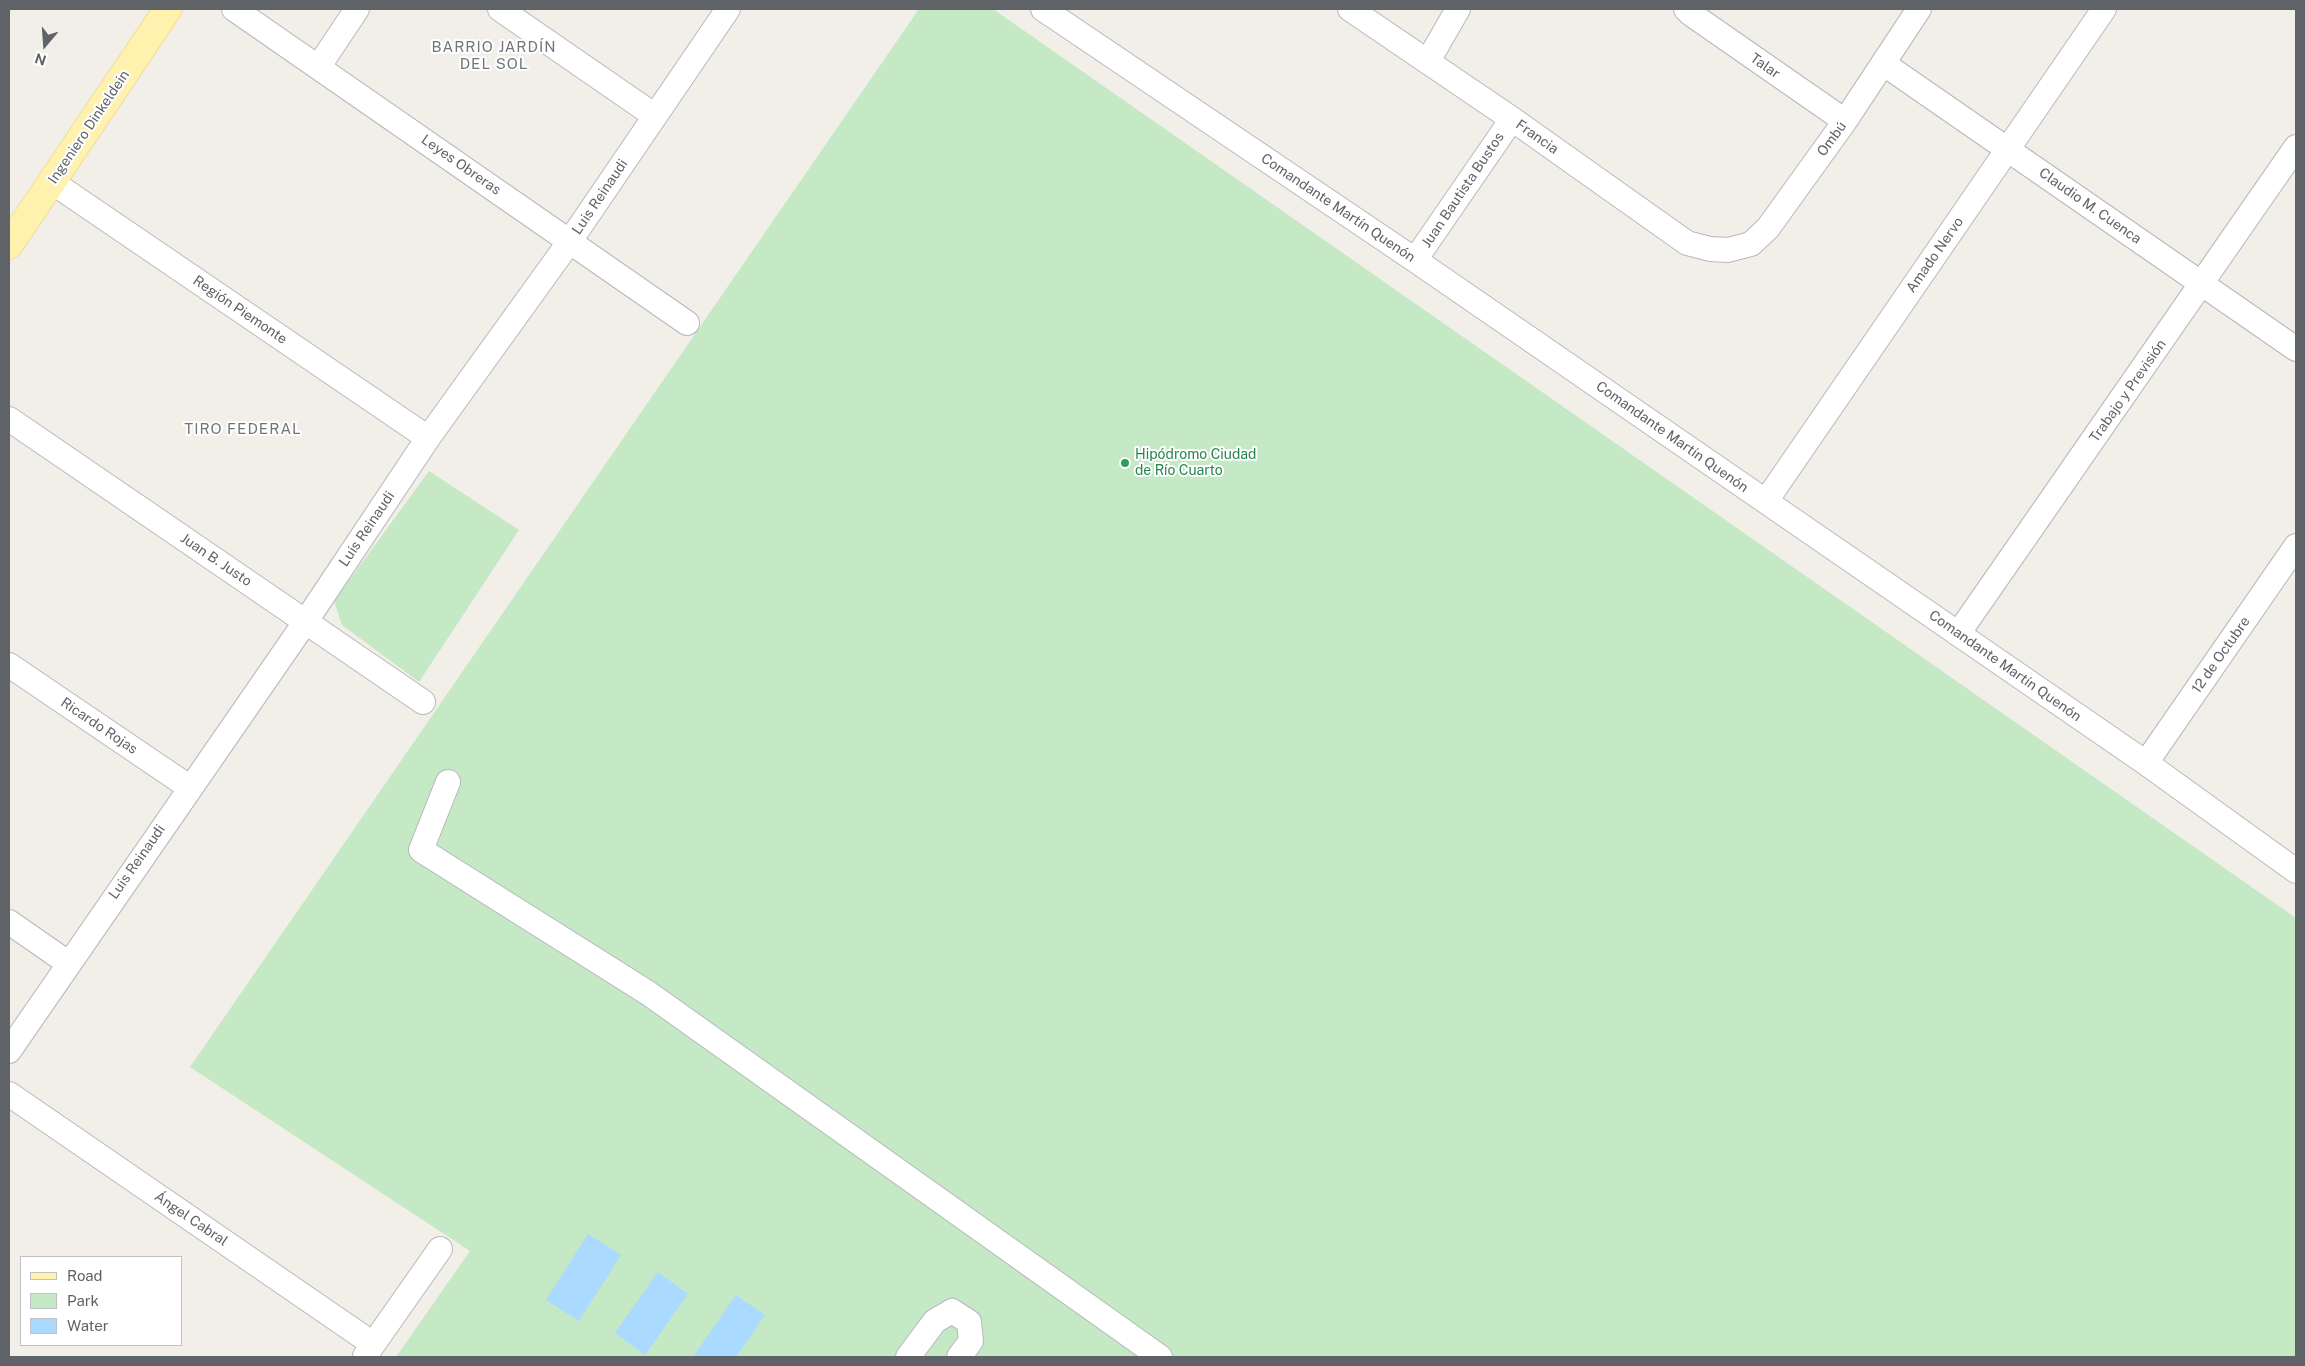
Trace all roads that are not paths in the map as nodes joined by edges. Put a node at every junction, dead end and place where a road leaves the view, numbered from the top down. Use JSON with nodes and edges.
{"nodes":[{"id":1,"x":168,"y":9,"type":"edge"},
{"id":2,"x":234,"y":9,"type":"edge"},
{"id":3,"x":357,"y":9,"type":"edge"},
{"id":4,"x":500,"y":9,"type":"edge"},
{"id":5,"x":728,"y":9,"type":"edge"},
{"id":6,"x":1043,"y":9,"type":"edge"},
{"id":7,"x":1350,"y":9,"type":"edge"},
{"id":8,"x":1458,"y":9,"type":"edge"},
{"id":9,"x":1686,"y":9,"type":"edge"},
{"id":10,"x":1919,"y":9,"type":"edge"},
{"id":11,"x":2104,"y":9,"type":"edge"},
{"id":12,"x":530,"y":17,"type":"edge"},
{"id":13,"x":1428,"y":61,"type":"junction"},
{"id":14,"x":1884,"y":64,"type":"junction"},
{"id":15,"x":319,"y":66,"type":"junction"},
{"id":16,"x":655,"y":116,"type":"junction"},
{"id":17,"x":1512,"y":119,"type":"junction"},
{"id":18,"x":1845,"y":121,"type":"junction"},
{"id":19,"x":2296,"y":147,"type":"edge"},
{"id":20,"x":2008,"y":150,"type":"junction"},
{"id":21,"x":52,"y":182,"type":"junction"},
{"id":22,"x":570,"y":242,"type":"junction"},
{"id":23,"x":9,"y":245,"type":"edge"},
{"id":24,"x":1728,"y":250,"type":"joint"},
{"id":25,"x":1415,"y":260,"type":"junction"},
{"id":26,"x":2202,"y":284,"type":"junction"},
{"id":27,"x":687,"y":322,"type":"dead end"},
{"id":28,"x":2296,"y":348,"type":"edge"},
{"id":29,"x":9,"y":419,"type":"edge"},
{"id":30,"x":428,"y":438,"type":"junction"},
{"id":31,"x":1766,"y":501,"type":"junction"},
{"id":32,"x":2296,"y":546,"type":"edge"},
{"id":33,"x":306,"y":621,"type":"junction"},
{"id":34,"x":1958,"y":634,"type":"junction"},
{"id":35,"x":9,"y":665,"type":"edge"},
{"id":36,"x":423,"y":702,"type":"dead end"},
{"id":37,"x":2146,"y":763,"type":"junction"},
{"id":38,"x":448,"y":782,"type":"dead end"},
{"id":39,"x":189,"y":787,"type":"junction"},
{"id":40,"x":2296,"y":871,"type":"edge"},
{"id":41,"x":9,"y":922,"type":"edge"},
{"id":42,"x":68,"y":963,"type":"junction"},
{"id":43,"x":9,"y":1051,"type":"edge"},
{"id":44,"x":9,"y":1094,"type":"edge"},
{"id":45,"x":440,"y":1249,"type":"dead end"},
{"id":46,"x":368,"y":1351,"type":"edge"},
{"id":47,"x":908,"y":1357,"type":"edge"},
{"id":48,"x":959,"y":1357,"type":"edge"},
{"id":49,"x":1160,"y":1357,"type":"edge"}],
"edges":[{"from":1,"to":21,"type":"main road","name":"Ingeniero Dinkeldein"},
{"from":2,"to":15,"type":"street","name":"Leyes Obreras"},
{"from":3,"to":15,"type":"street"},
{"from":4,"to":12,"type":"street"},
{"from":5,"to":16,"type":"street","name":"Luis Reinaudi"},
{"from":6,"to":25,"type":"street","name":"Comandante Martín Quenón"},
{"from":7,"to":13,"type":"street","name":"Francia"},
{"from":8,"to":13,"type":"street"},
{"from":9,"to":18,"type":"street","name":"Talar"},
{"from":10,"to":14,"type":"street","name":"Ombú"},
{"from":11,"to":20,"type":"street","name":"Amado Nervo"},
{"from":12,"to":16,"type":"street"},
{"from":13,"to":17,"type":"street","name":"Francia"},
{"from":14,"to":18,"type":"street","name":"Ombú"},
{"from":14,"to":20,"type":"street","name":"Claudio M. Cuenca"},
{"from":15,"to":22,"type":"street","name":"Leyes Obreras"},
{"from":16,"to":22,"type":"street","name":"Luis Reinaudi"},
{"from":17,"to":24,"type":"street","name":"Francia"},
{"from":17,"to":25,"type":"street","name":"Juan Bautista Bustos"},
{"from":18,"to":24,"type":"street","name":"Ombú"},
{"from":19,"to":26,"type":"street","name":"Trabajo y Previsión"},
{"from":20,"to":26,"type":"street","name":"Claudio M. Cuenca"},
{"from":20,"to":31,"type":"street","name":"Amado Nervo"},
{"from":21,"to":23,"type":"main road","name":"Ingeniero Dinkeldein"},
{"from":21,"to":30,"type":"street","name":"Región Piemonte"},
{"from":22,"to":27,"type":"street","name":"Leyes Obreras"},
{"from":22,"to":30,"type":"street","name":"Luis Reinaudi"},
{"from":25,"to":31,"type":"street","name":"Comandante Martín Quenón"},
{"from":26,"to":28,"type":"street","name":"Claudio M. Cuenca"},
{"from":26,"to":34,"type":"street","name":"Trabajo y Previsión"},
{"from":29,"to":33,"type":"street","name":"Juan B. Justo"},
{"from":30,"to":33,"type":"street","name":"Luis Reinaudi"},
{"from":31,"to":34,"type":"street","name":"Comandante Martín Quenón"},
{"from":32,"to":37,"type":"street","name":"12 de Octubre"},
{"from":33,"to":36,"type":"street","name":"Juan B. Justo"},
{"from":33,"to":39,"type":"street","name":"Luis Reinaudi"},
{"from":34,"to":37,"type":"street","name":"Comandante Martín Quenón"},
{"from":35,"to":39,"type":"street","name":"Ricardo Rojas"},
{"from":37,"to":40,"type":"street","name":"Comandante Martín Quenón"},
{"from":38,"to":49,"type":"street"},
{"from":39,"to":42,"type":"street","name":"Luis Reinaudi"},
{"from":41,"to":42,"type":"street"},
{"from":42,"to":43,"type":"street","name":"Luis Reinaudi"},
{"from":44,"to":46,"type":"street","name":"Ángel Cabral"},
{"from":45,"to":46,"type":"street"},
{"from":47,"to":48,"type":"street"}]}
